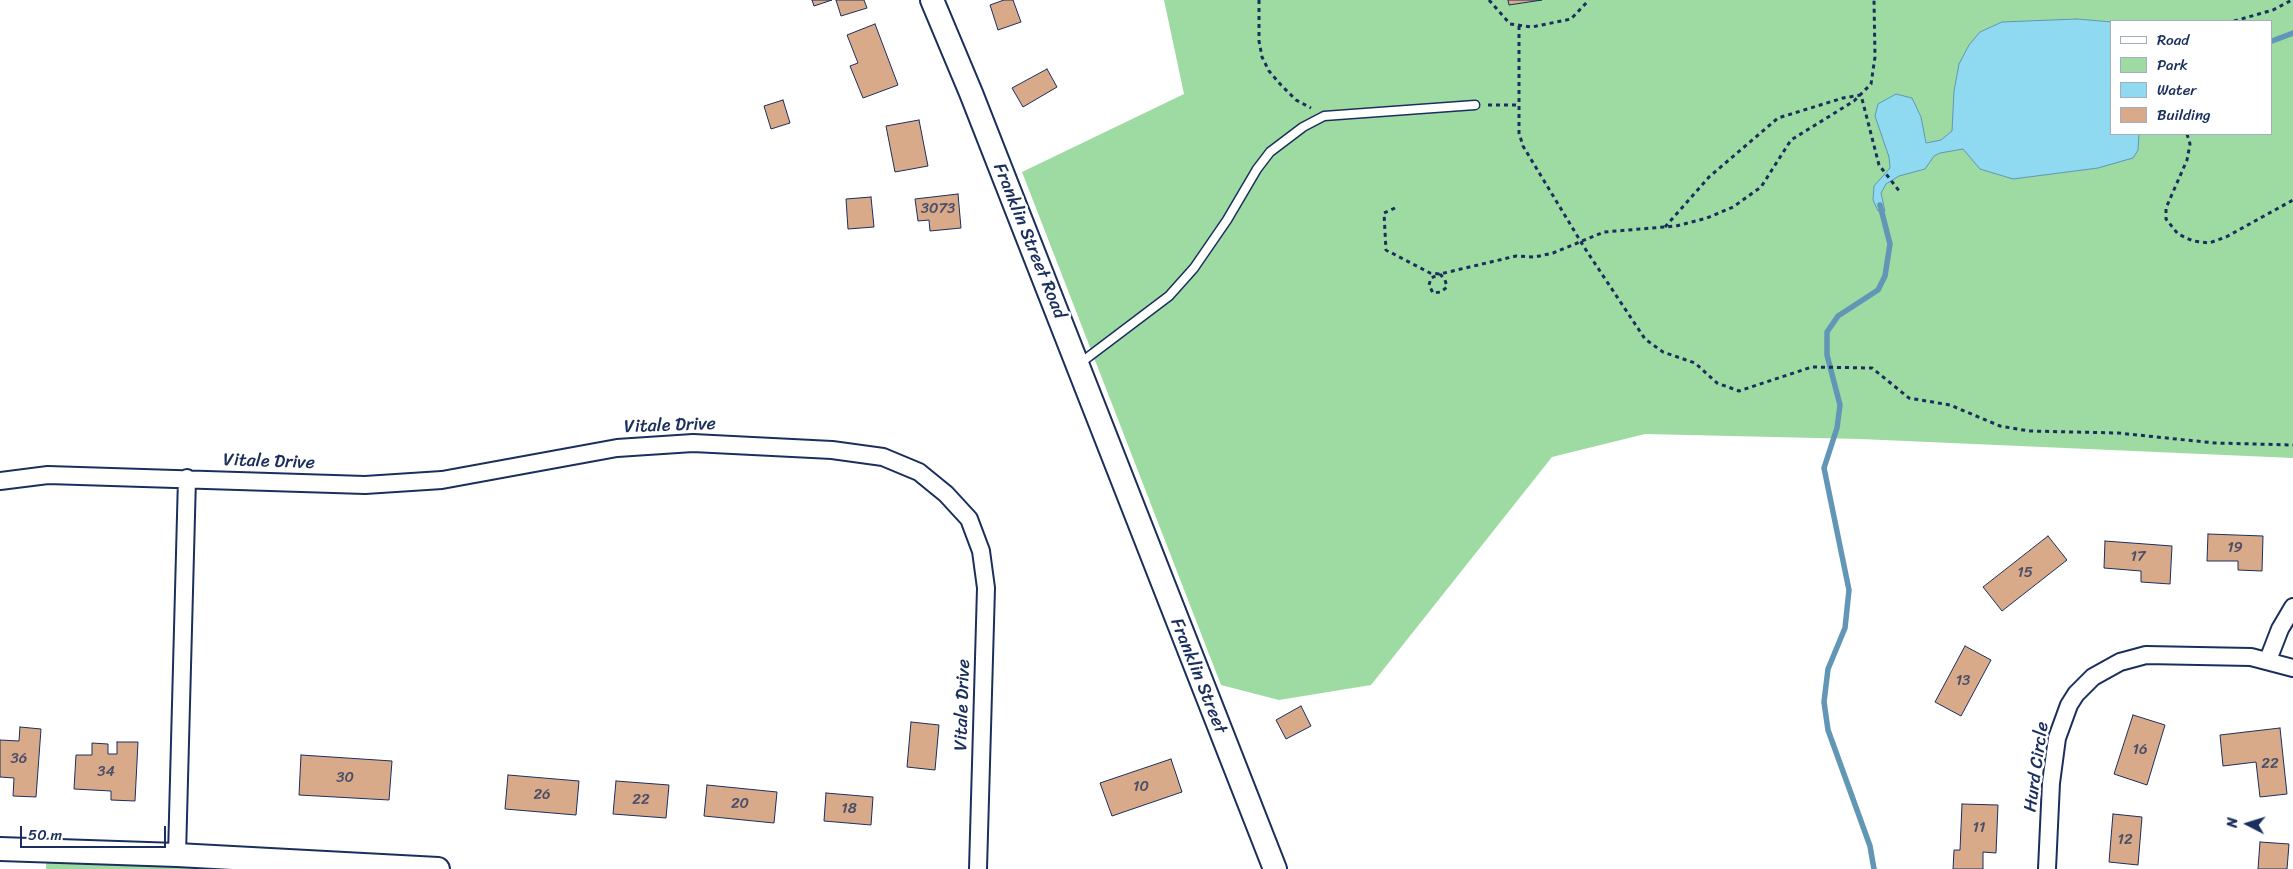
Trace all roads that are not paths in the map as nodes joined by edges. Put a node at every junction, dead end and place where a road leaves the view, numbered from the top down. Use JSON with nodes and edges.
{"nodes":[{"id":1,"x":932,"y":0,"type":"edge"},
{"id":2,"x":1475,"y":105,"type":"road end"},
{"id":3,"x":1077,"y":365,"type":"junction"},
{"id":4,"x":187,"y":478,"type":"junction"},
{"id":5,"x":0,"y":481,"type":"edge"},
{"id":6,"x":1122,"y":482,"type":"joint"},
{"id":7,"x":2293,"y":607,"type":"edge"},
{"id":8,"x":2268,"y":660,"type":"junction"},
{"id":9,"x":2293,"y":668,"type":"edge"},
{"id":10,"x":0,"y":850,"type":"edge"},
{"id":11,"x":177,"y":855,"type":"junction"},
{"id":12,"x":438,"y":869,"type":"edge"},
{"id":13,"x":978,"y":869,"type":"edge"},
{"id":14,"x":1275,"y":869,"type":"edge"},
{"id":15,"x":2047,"y":869,"type":"edge"}],
"edges":[{"from":1,"to":3,"type":"street","name":"Franklin Street Road"},
{"from":2,"to":3,"type":"lane"},
{"from":3,"to":6,"type":"street","name":"Franklin Street Road"},
{"from":4,"to":5,"type":"street","name":"Vitale Drive"},
{"from":4,"to":11,"type":"street"},
{"from":4,"to":13,"type":"street","name":"Vitale Drive"},
{"from":6,"to":14,"type":"street","name":"Franklin Street"},
{"from":7,"to":8,"type":"street"},
{"from":8,"to":9,"type":"street","name":"Hurd Circle"},
{"from":8,"to":15,"type":"street","name":"Hurd Circle"},
{"from":10,"to":11,"type":"street"},
{"from":11,"to":12,"type":"street"}]}
